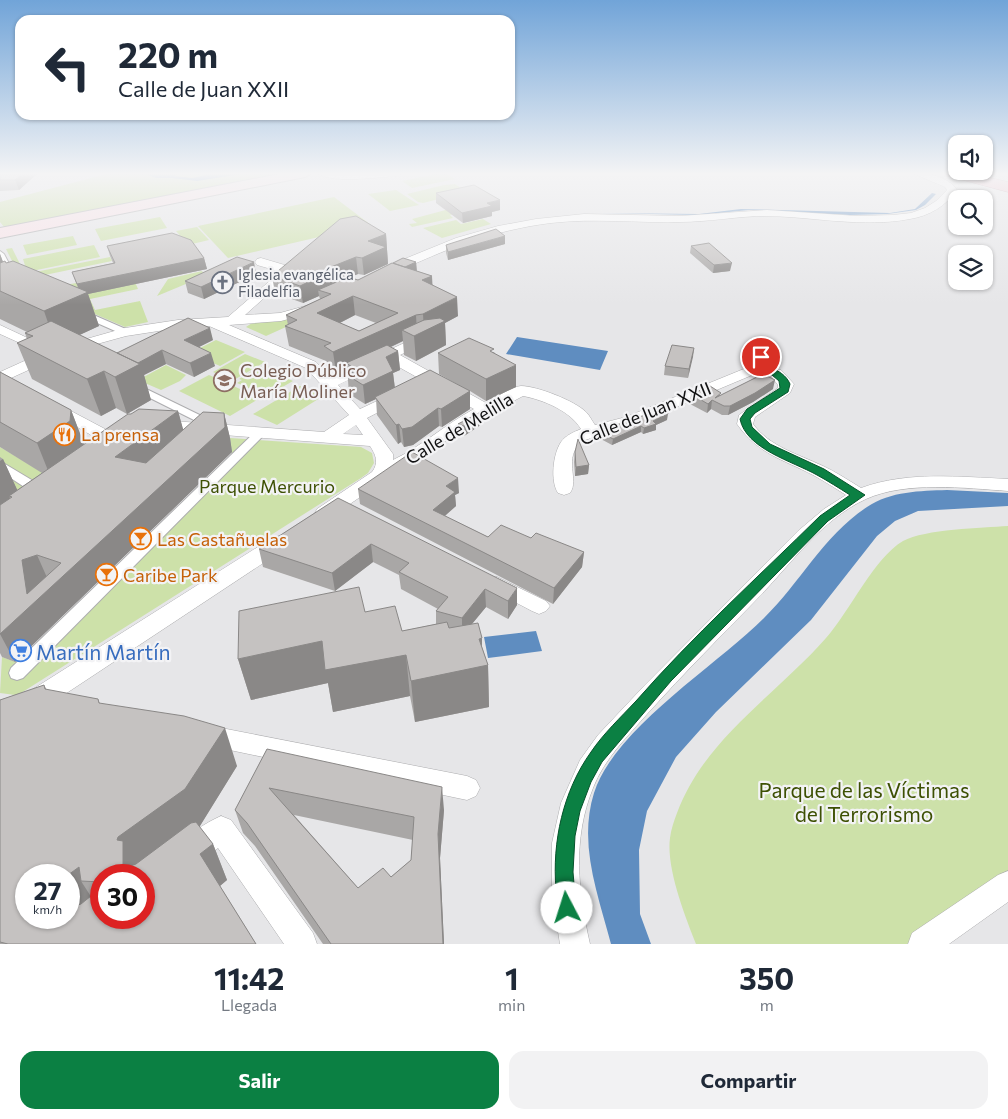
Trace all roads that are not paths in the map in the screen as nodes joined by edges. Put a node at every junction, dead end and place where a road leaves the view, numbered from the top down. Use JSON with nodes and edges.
{"nodes":[{"id":1,"x":81,"y":217,"type":"edge"},
{"id":2,"x":600,"y":217,"type":"edge"},
{"id":3,"x":603,"y":217,"type":"edge"},
{"id":4,"x":705,"y":217,"type":"edge"},
{"id":5,"x":834,"y":217,"type":"edge"},
{"id":6,"x":880,"y":217,"type":"edge"},
{"id":7,"x":0,"y":233,"type":"edge"},
{"id":8,"x":0,"y":254,"type":"edge"},
{"id":9,"x":253,"y":261,"type":"edge"},
{"id":10,"x":376,"y":278,"type":"edge"},
{"id":11,"x":16,"y":284,"type":"edge"},
{"id":12,"x":316,"y":306,"type":"edge"},
{"id":13,"x":70,"y":308,"type":"edge"},
{"id":14,"x":232,"y":326,"type":"junction"},
{"id":15,"x":2,"y":332,"type":"edge"},
{"id":16,"x":125,"y":332,"type":"junction"},
{"id":17,"x":435,"y":339,"type":"edge"},
{"id":18,"x":756,"y":342,"type":"dead end"},
{"id":19,"x":63,"y":353,"type":"junction"},
{"id":20,"x":389,"y":355,"type":"junction"},
{"id":21,"x":757,"y":369,"type":"junction"},
{"id":22,"x":0,"y":378,"type":"edge"},
{"id":23,"x":433,"y":378,"type":"junction"},
{"id":24,"x":125,"y":381,"type":"edge"},
{"id":25,"x":328,"y":384,"type":"junction"},
{"id":26,"x":16,"y":386,"type":"edge"},
{"id":27,"x":40,"y":399,"type":"edge"},
{"id":28,"x":485,"y":409,"type":"junction"},
{"id":29,"x":358,"y":416,"type":"junction"},
{"id":30,"x":221,"y":430,"type":"junction"},
{"id":31,"x":591,"y":430,"type":"junction"},
{"id":32,"x":134,"y":431,"type":"junction"},
{"id":33,"x":260,"y":433,"type":"junction"},
{"id":34,"x":328,"y":437,"type":"junction"},
{"id":35,"x":375,"y":441,"type":"junction"},
{"id":36,"x":100,"y":453,"type":"edge"},
{"id":37,"x":0,"y":465,"type":"edge"},
{"id":38,"x":378,"y":477,"type":"junction"},
{"id":39,"x":1008,"y":485,"type":"edge"},
{"id":40,"x":564,"y":489,"type":"dead end"},
{"id":41,"x":48,"y":491,"type":"joint"},
{"id":42,"x":859,"y":495,"type":"junction"},
{"id":43,"x":338,"y":504,"type":"junction"},
{"id":44,"x":30,"y":505,"type":"edge"},
{"id":45,"x":358,"y":514,"type":"edge"},
{"id":46,"x":479,"y":575,"type":"edge"},
{"id":47,"x":539,"y":606,"type":"dead end"},
{"id":48,"x":17,"y":673,"type":"dead end"},
{"id":49,"x":36,"y":701,"type":"junction"},
{"id":50,"x":70,"y":708,"type":"edge"},
{"id":51,"x":0,"y":722,"type":"edge"},
{"id":52,"x":182,"y":730,"type":"edge"},
{"id":53,"x":467,"y":788,"type":"dead end"},
{"id":54,"x":167,"y":871,"type":"edge"},
{"id":55,"x":1008,"y":885,"type":"edge"},
{"id":56,"x":302,"y":944,"type":"edge"},
{"id":57,"x":575,"y":944,"type":"edge"},
{"id":58,"x":923,"y":944,"type":"edge"}],
"edges":[{"from":1,"to":7,"type":"main road"},
{"from":2,"to":10,"type":"street"},
{"from":3,"to":4,"type":"street"},
{"from":5,"to":6,"type":"street"},
{"from":8,"to":11,"type":"street"},
{"from":9,"to":14,"type":"street"},
{"from":12,"to":14,"type":"street"},
{"from":13,"to":16,"type":"street"},
{"from":14,"to":16,"type":"street"},
{"from":14,"to":25,"type":"street"},
{"from":15,"to":19,"type":"street"},
{"from":16,"to":19,"type":"street"},
{"from":17,"to":20,"type":"street"},
{"from":18,"to":21,"type":"street"},
{"from":19,"to":22,"type":"street"},
{"from":20,"to":23,"type":"street"},
{"from":20,"to":25,"type":"street"},
{"from":21,"to":31,"type":"street","name":"Calle de Juan XXII"},
{"from":21,"to":42,"type":"street"},
{"from":22,"to":26,"type":"street"},
{"from":23,"to":28,"type":"street"},
{"from":23,"to":29,"type":"street"},
{"from":24,"to":30,"type":"street"},
{"from":25,"to":29,"type":"street"},
{"from":27,"to":32,"type":"street"},
{"from":28,"to":31,"type":"street","name":"Calle de Melilla"},
{"from":28,"to":38,"type":"street","name":"Calle de Melilla"},
{"from":29,"to":34,"type":"street"},
{"from":29,"to":35,"type":"street"},
{"from":30,"to":32,"type":"street"},
{"from":30,"to":33,"type":"street"},
{"from":31,"to":40,"type":"street","name":"Calle de Juan XXII"},
{"from":32,"to":36,"type":"street"},
{"from":33,"to":34,"type":"street"},
{"from":33,"to":48,"type":"street"},
{"from":34,"to":35,"type":"street"},
{"from":35,"to":38,"type":"street"},
{"from":37,"to":41,"type":"street"},
{"from":38,"to":43,"type":"street","name":"Calle de Melilla"},
{"from":39,"to":42,"type":"street"},
{"from":41,"to":44,"type":"street"},
{"from":42,"to":57,"type":"street"},
{"from":43,"to":45,"type":"street"},
{"from":43,"to":49,"type":"street","name":"Calle de Melilla"},
{"from":46,"to":47,"type":"street"},
{"from":49,"to":50,"type":"street"},
{"from":49,"to":51,"type":"street","name":"Calle de Melilla"},
{"from":52,"to":53,"type":"street"},
{"from":54,"to":56,"type":"street"},
{"from":55,"to":58,"type":"street"}]}
